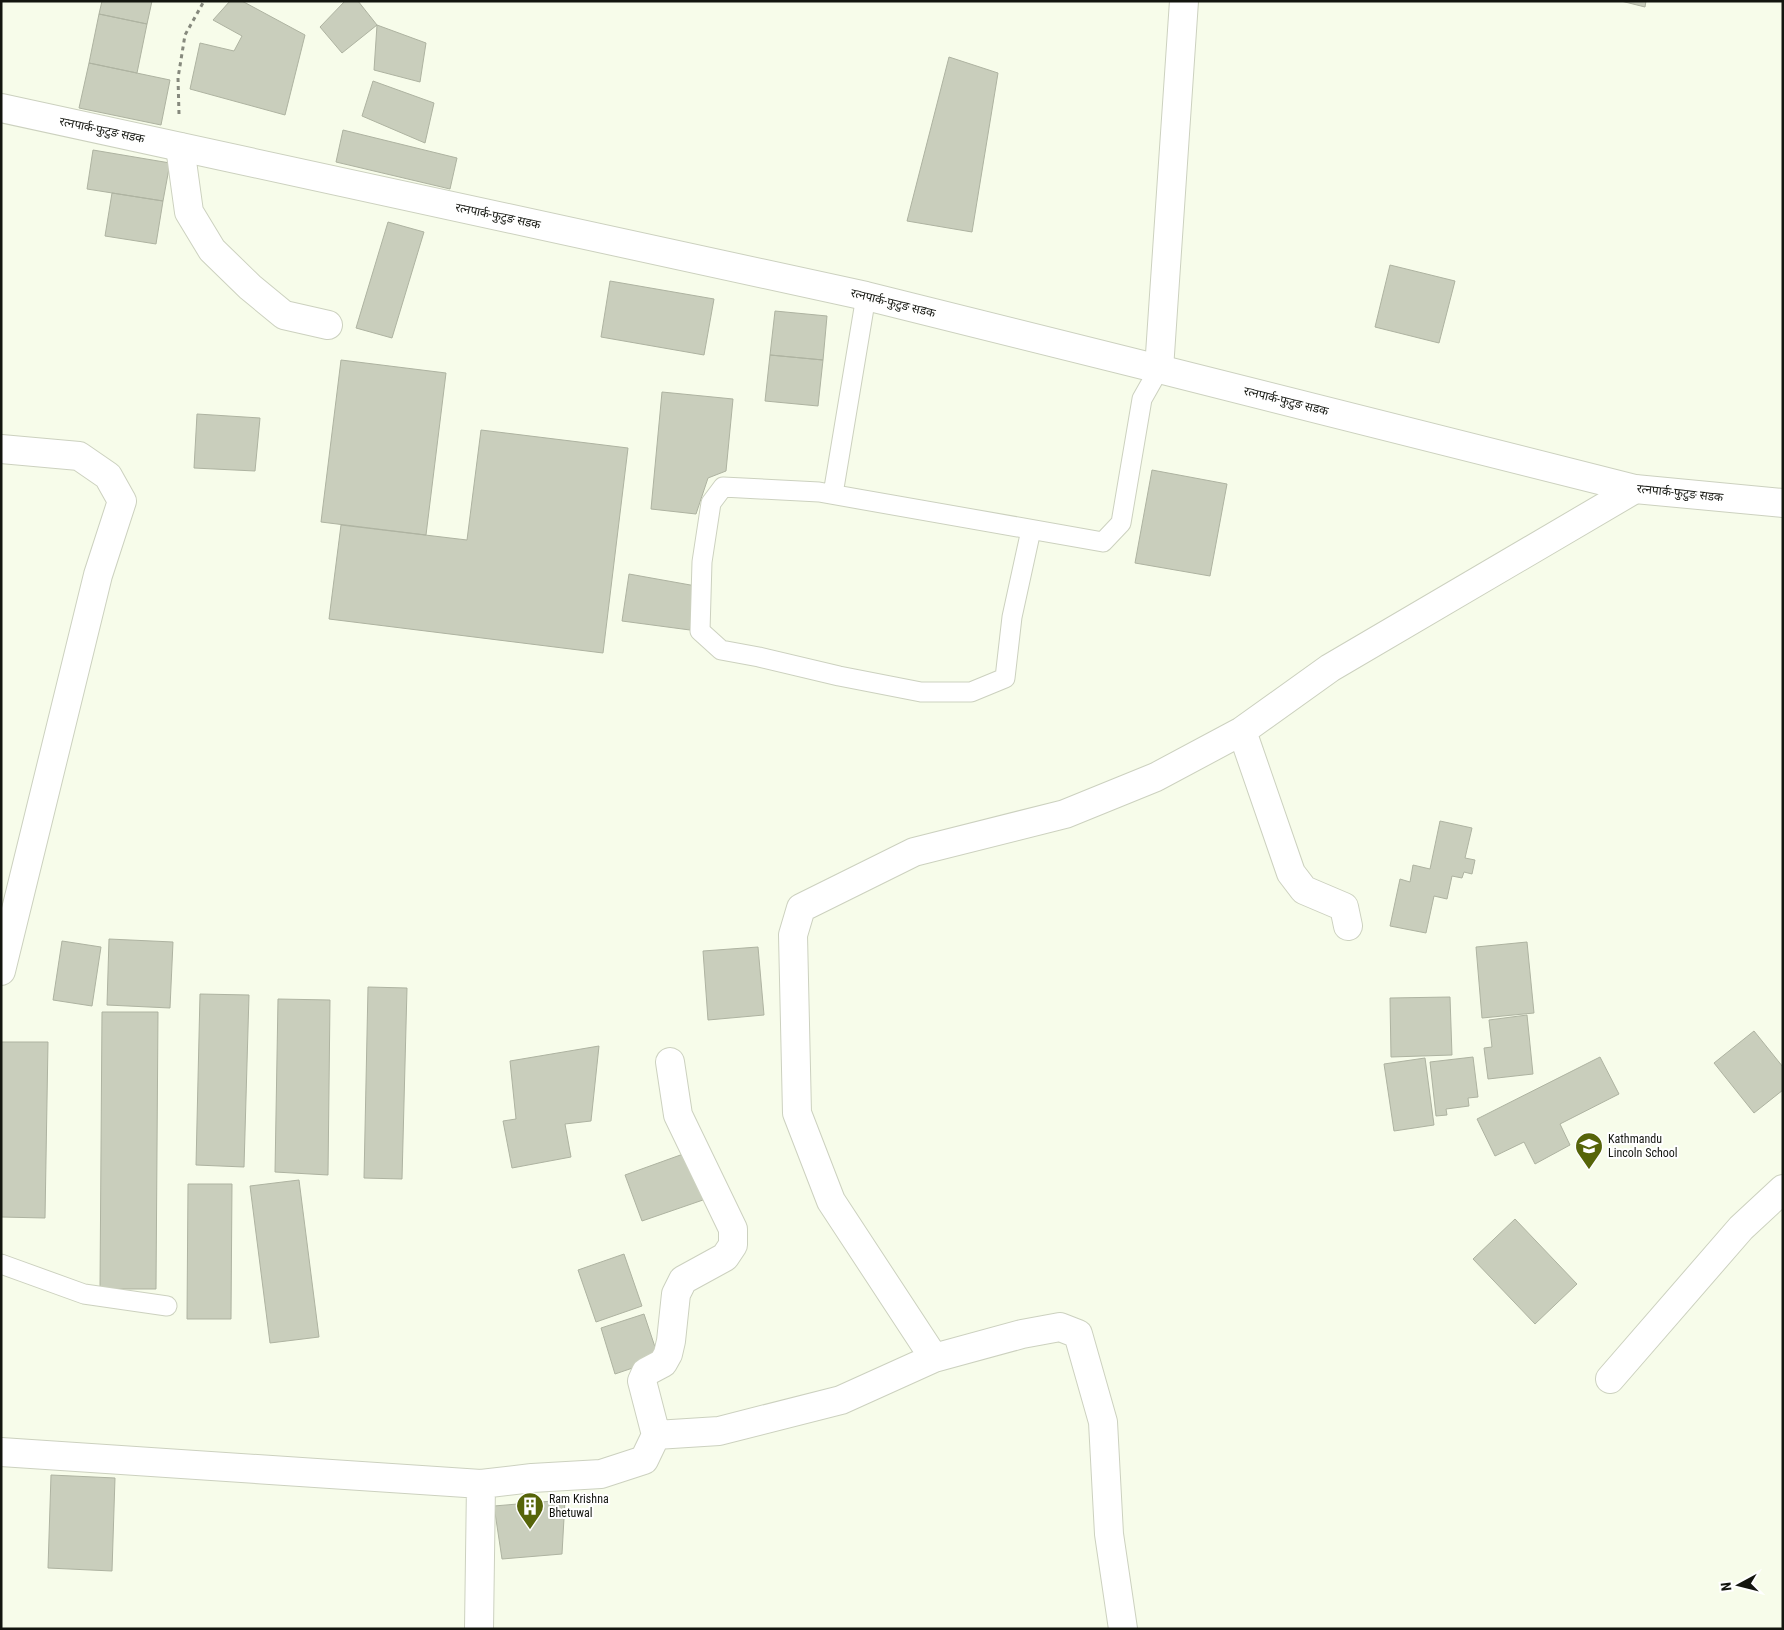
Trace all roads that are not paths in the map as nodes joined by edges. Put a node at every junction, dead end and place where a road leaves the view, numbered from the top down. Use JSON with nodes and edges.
{"nodes":[{"id":1,"x":1184,"y":1,"type":"edge"},
{"id":2,"x":1,"y":108,"type":"edge"},
{"id":3,"x":180,"y":147,"type":"junction"},
{"id":4,"x":866,"y":296,"type":"junction"},
{"id":5,"x":328,"y":325,"type":"dead end"},
{"id":6,"x":1159,"y":368,"type":"junction"},
{"id":7,"x":1,"y":449,"type":"edge"},
{"id":8,"x":1634,"y":490,"type":"junction"},
{"id":9,"x":833,"y":494,"type":"junction"},
{"id":10,"x":1783,"y":503,"type":"edge"},
{"id":11,"x":1031,"y":530,"type":"junction"},
{"id":12,"x":1242,"y":730,"type":"junction"},
{"id":13,"x":1348,"y":926,"type":"dead end"},
{"id":14,"x":1,"y":971,"type":"edge"},
{"id":15,"x":670,"y":1062,"type":"dead end"},
{"id":16,"x":1783,"y":1189,"type":"edge"},
{"id":17,"x":1,"y":1264,"type":"edge"},
{"id":18,"x":167,"y":1306,"type":"dead end"},
{"id":19,"x":934,"y":1358,"type":"junction"},
{"id":20,"x":1610,"y":1379,"type":"dead end"},
{"id":21,"x":656,"y":1435,"type":"junction"},
{"id":22,"x":1,"y":1452,"type":"edge"},
{"id":23,"x":481,"y":1484,"type":"junction"},
{"id":24,"x":479,"y":1629,"type":"edge"},
{"id":25,"x":1123,"y":1629,"type":"edge"}],
"edges":[{"from":1,"to":6,"type":"street"},
{"from":2,"to":3,"type":"street","name":"रत्नपार्क-फुटुङ सडक"},
{"from":3,"to":4,"type":"street","name":"रत्नपार्क-फुटुङ सडक"},
{"from":3,"to":5,"type":"street"},
{"from":4,"to":6,"type":"street","name":"रत्नपार्क-फुटुङ सडक"},
{"from":4,"to":9,"type":"lane"},
{"from":6,"to":8,"type":"street","name":"रत्नपार्क-फुटुङ सडक"},
{"from":6,"to":11,"type":"lane"},
{"from":7,"to":14,"type":"street"},
{"from":8,"to":10,"type":"street","name":"रत्नपार्क-फुटुङ सडक"},
{"from":8,"to":12,"type":"street"},
{"from":9,"to":11,"type":"lane"},
{"from":9,"to":11,"type":"lane"},
{"from":12,"to":13,"type":"street"},
{"from":12,"to":19,"type":"street"},
{"from":15,"to":21,"type":"street"},
{"from":16,"to":20,"type":"street"},
{"from":17,"to":18,"type":"lane"},
{"from":19,"to":21,"type":"street"},
{"from":19,"to":25,"type":"street"},
{"from":21,"to":23,"type":"street"},
{"from":22,"to":23,"type":"street"},
{"from":23,"to":24,"type":"street"}]}
